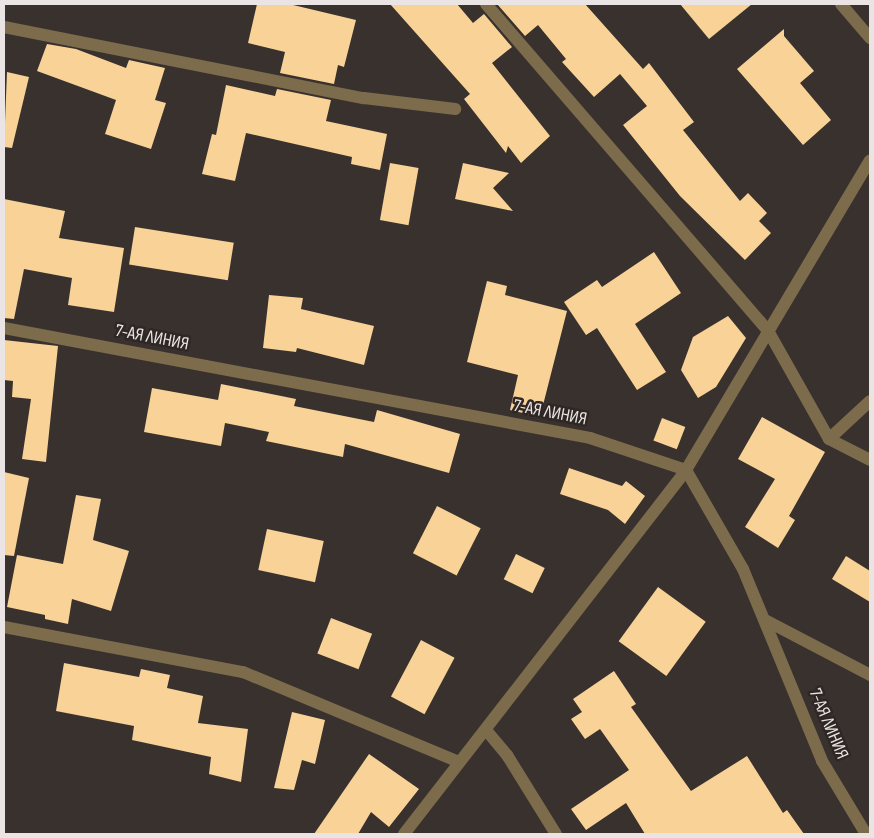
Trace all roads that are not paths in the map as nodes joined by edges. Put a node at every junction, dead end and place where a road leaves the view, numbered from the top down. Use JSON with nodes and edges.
{"nodes":[{"id":1,"x":486,"y":4,"type":"edge"},
{"id":2,"x":841,"y":4,"type":"edge"},
{"id":3,"x":4,"y":27,"type":"edge"},
{"id":4,"x":870,"y":38,"type":"edge"},
{"id":5,"x":455,"y":109,"type":"dead end"},
{"id":6,"x":870,"y":160,"type":"edge"},
{"id":7,"x":4,"y":328,"type":"edge"},
{"id":8,"x":767,"y":329,"type":"junction"},
{"id":9,"x":870,"y":401,"type":"edge"},
{"id":10,"x":829,"y":438,"type":"junction"},
{"id":11,"x":870,"y":460,"type":"edge"},
{"id":12,"x":686,"y":470,"type":"junction"},
{"id":13,"x":765,"y":620,"type":"junction"},
{"id":14,"x":4,"y":627,"type":"edge"},
{"id":15,"x":870,"y":675,"type":"edge"},
{"id":16,"x":486,"y":730,"type":"junction"},
{"id":17,"x":459,"y":762,"type":"junction"},
{"id":18,"x":404,"y":834,"type":"edge"},
{"id":19,"x":556,"y":834,"type":"edge"},
{"id":20,"x":866,"y":834,"type":"edge"}],
"edges":[{"from":1,"to":8,"type":"street"},
{"from":2,"to":4,"type":"street"},
{"from":3,"to":5,"type":"street"},
{"from":6,"to":8,"type":"street"},
{"from":7,"to":12,"type":"street","name":"7-АЯ ЛИНИЯ"},
{"from":8,"to":10,"type":"street"},
{"from":8,"to":12,"type":"street"},
{"from":9,"to":10,"type":"street"},
{"from":10,"to":11,"type":"street"},
{"from":12,"to":13,"type":"street","name":"7-АЯ ЛИНИЯ"},
{"from":12,"to":16,"type":"street"},
{"from":13,"to":15,"type":"street"},
{"from":13,"to":20,"type":"street","name":"7-АЯ ЛИНИЯ"},
{"from":14,"to":17,"type":"street"},
{"from":16,"to":17,"type":"street"},
{"from":16,"to":19,"type":"street"},
{"from":17,"to":18,"type":"street"}]}
